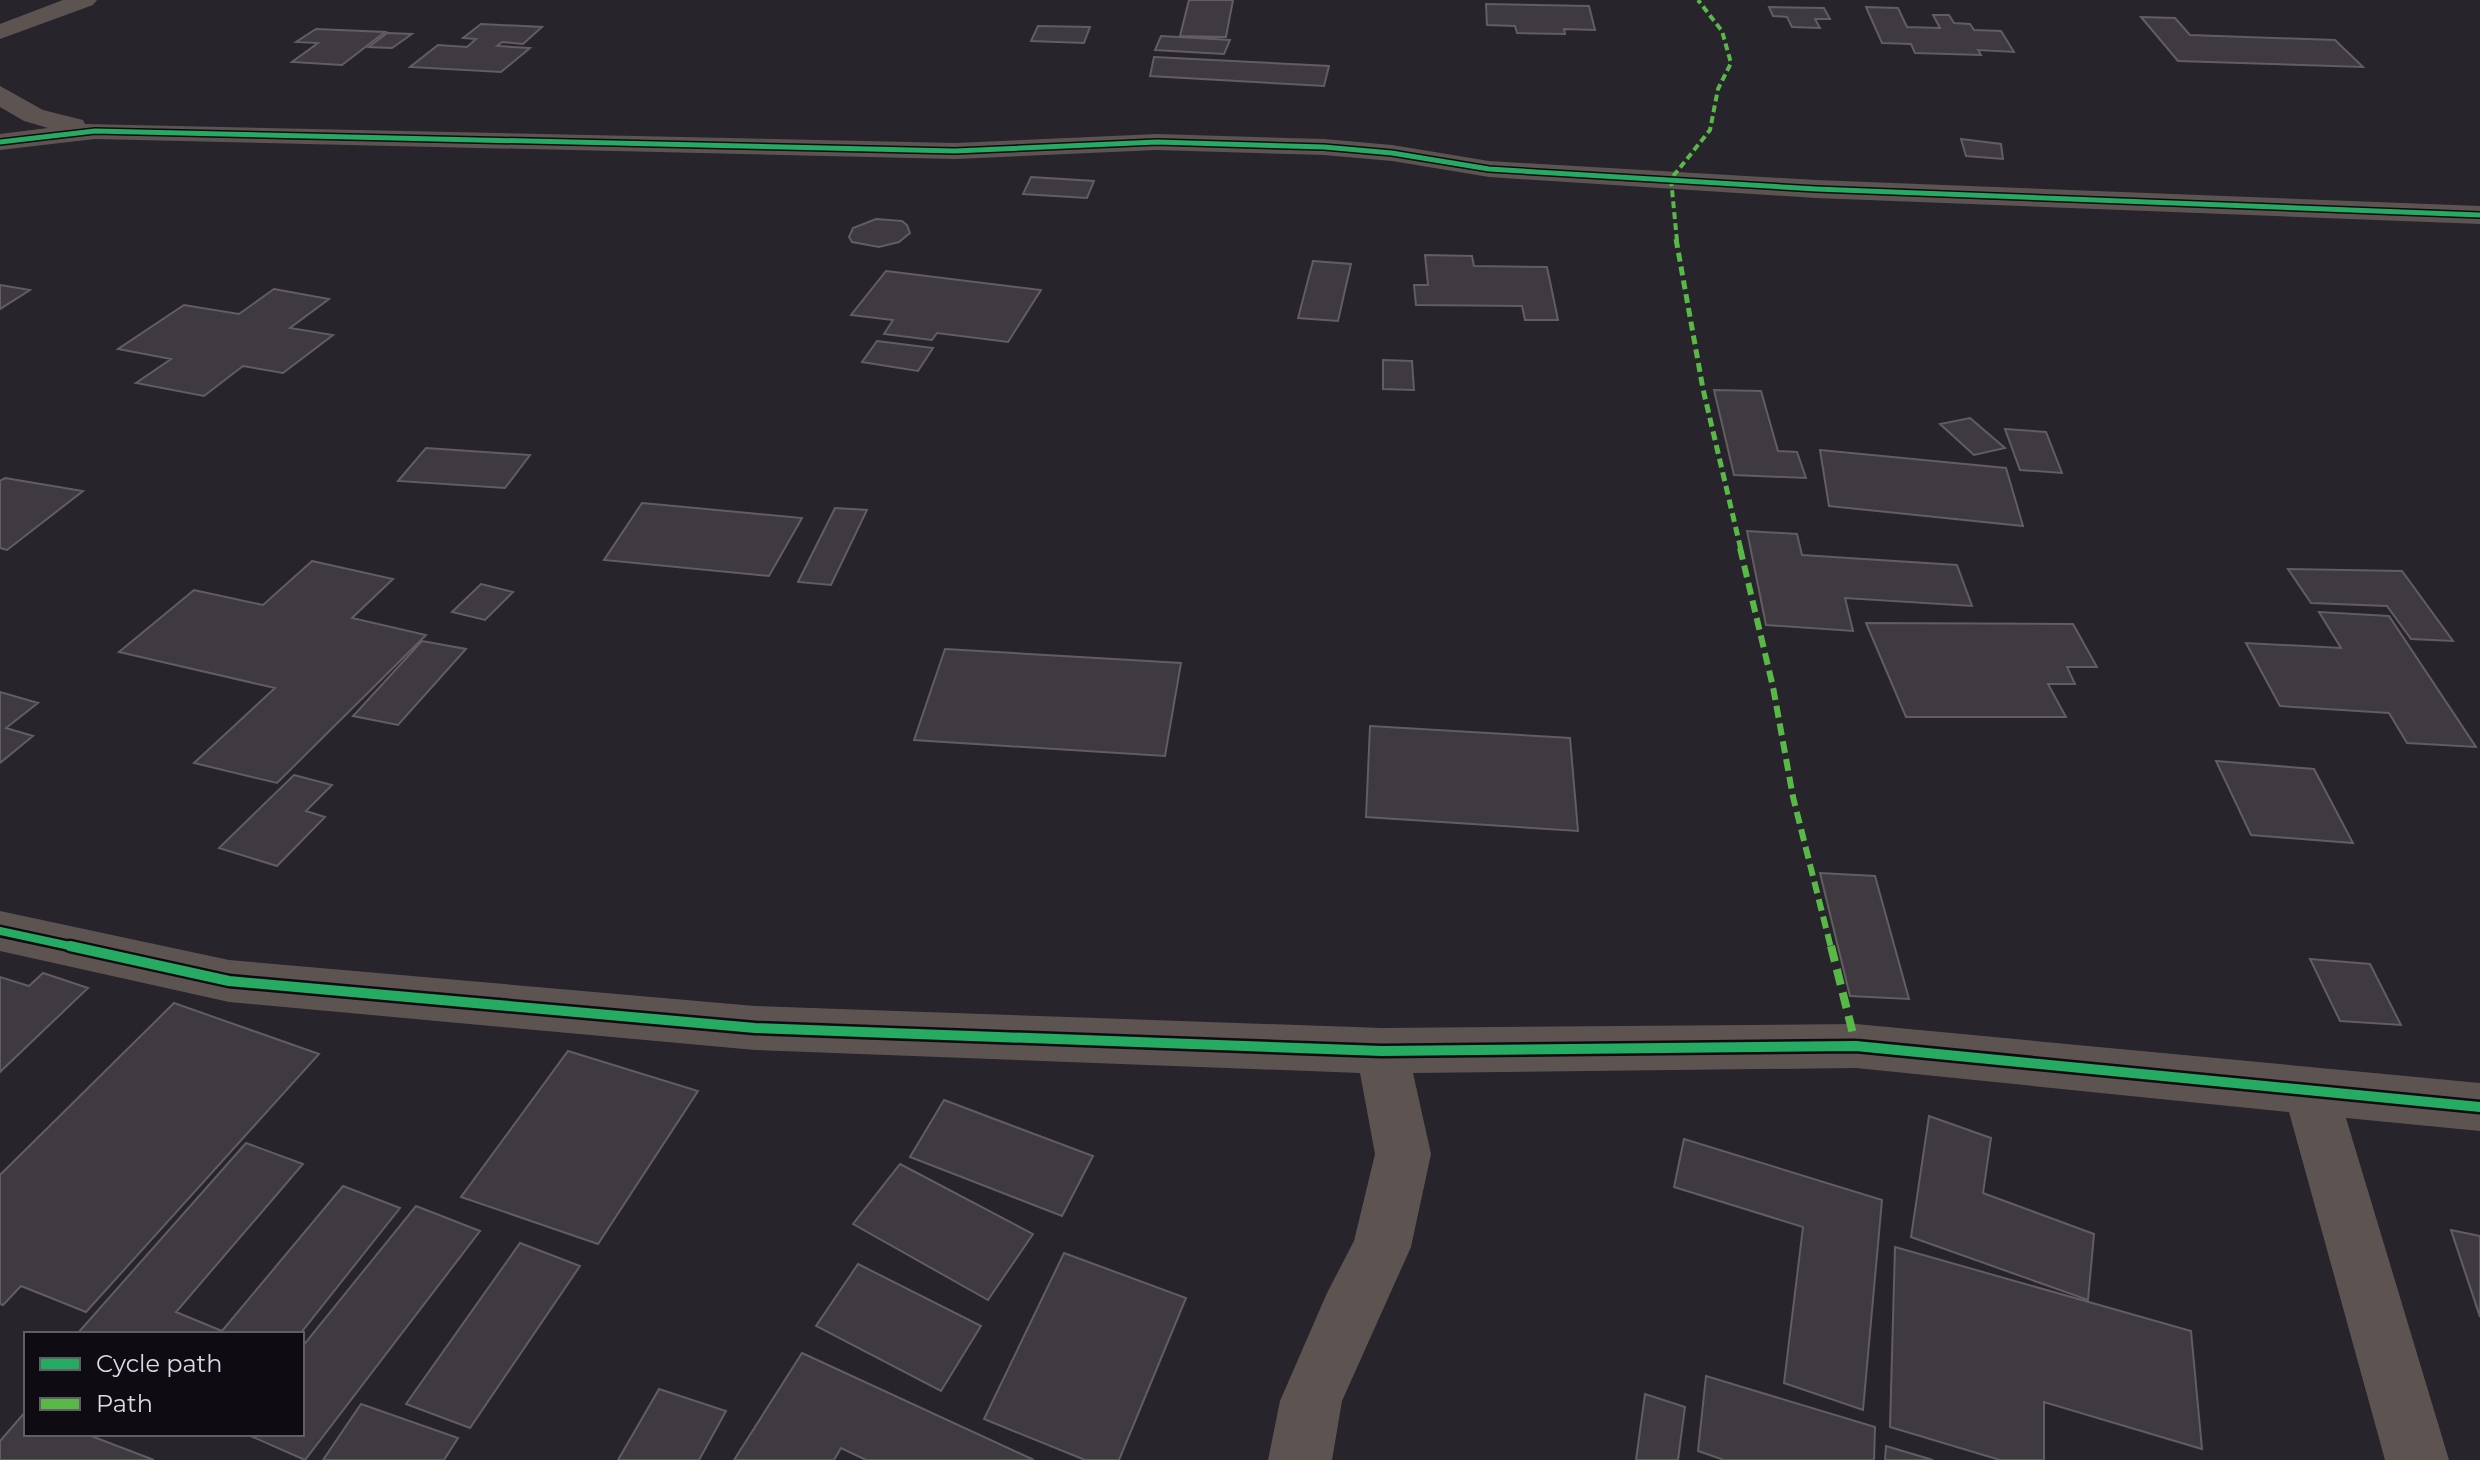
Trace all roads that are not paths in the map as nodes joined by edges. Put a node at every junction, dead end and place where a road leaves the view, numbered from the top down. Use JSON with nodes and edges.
{"nodes":[{"id":1,"x":85,"y":0,"type":"edge"},
{"id":2,"x":0,"y":32,"type":"edge"},
{"id":3,"x":0,"y":94,"type":"edge"},
{"id":4,"x":95,"y":131,"type":"junction"},
{"id":5,"x":0,"y":142,"type":"edge"},
{"id":6,"x":2480,"y":215,"type":"edge"},
{"id":7,"x":0,"y":931,"type":"edge"},
{"id":8,"x":1382,"y":1051,"type":"junction"},
{"id":9,"x":2311,"y":1092,"type":"junction"},
{"id":10,"x":2480,"y":1107,"type":"edge"},
{"id":11,"x":1300,"y":1460,"type":"edge"},
{"id":12,"x":2417,"y":1460,"type":"edge"}],
"edges":[{"from":1,"to":2,"type":"street"},
{"from":3,"to":4,"type":"street"},
{"from":4,"to":5,"type":"street"},
{"from":4,"to":6,"type":"street"},
{"from":7,"to":8,"type":"street"},
{"from":8,"to":9,"type":"street"},
{"from":8,"to":11,"type":"street"},
{"from":9,"to":10,"type":"street"},
{"from":9,"to":12,"type":"street"}]}
